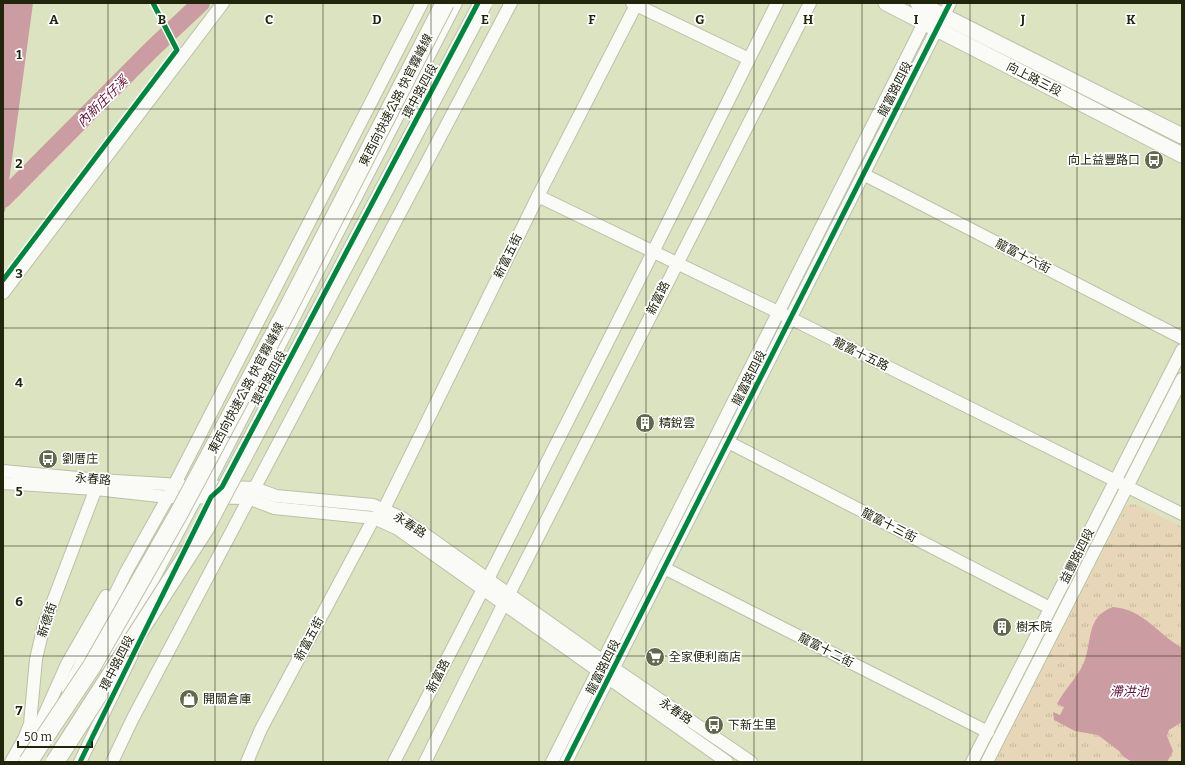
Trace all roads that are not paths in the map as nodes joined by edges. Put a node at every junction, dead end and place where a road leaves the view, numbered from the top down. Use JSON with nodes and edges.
{"nodes":[{"id":1,"x":222,"y":3,"type":"edge"},
{"id":2,"x":422,"y":3,"type":"edge"},
{"id":3,"x":445,"y":3,"type":"edge"},
{"id":4,"x":456,"y":3,"type":"edge"},
{"id":5,"x":478,"y":3,"type":"edge"},
{"id":6,"x":483,"y":3,"type":"edge"},
{"id":7,"x":511,"y":3,"type":"edge"},
{"id":8,"x":777,"y":3,"type":"edge"},
{"id":9,"x":810,"y":3,"type":"edge"},
{"id":10,"x":886,"y":3,"type":"edge"},
{"id":11,"x":634,"y":4,"type":"edge"},
{"id":12,"x":934,"y":12,"type":"edge"},
{"id":13,"x":749,"y":59,"type":"junction"},
{"id":14,"x":1182,"y":136,"type":"edge"},
{"id":15,"x":1182,"y":154,"type":"edge"},
{"id":16,"x":863,"y":174,"type":"junction"},
{"id":17,"x":538,"y":196,"type":"junction"},
{"id":18,"x":654,"y":252,"type":"junction"},
{"id":19,"x":676,"y":263,"type":"junction"},
{"id":20,"x":3,"y":293,"type":"edge"},
{"id":21,"x":778,"y":312,"type":"junction"},
{"id":22,"x":790,"y":319,"type":"junction"},
{"id":23,"x":1182,"y":338,"type":"edge"},
{"id":24,"x":1182,"y":350,"type":"edge"},
{"id":25,"x":1182,"y":378,"type":"edge"},
{"id":26,"x":728,"y":442,"type":"junction"},
{"id":27,"x":3,"y":471,"type":"edge"},
{"id":28,"x":1115,"y":481,"type":"junction"},
{"id":29,"x":3,"y":483,"type":"edge"},
{"id":30,"x":174,"y":484,"type":"junction"},
{"id":31,"x":98,"y":485,"type":"junction"},
{"id":32,"x":222,"y":487,"type":"junction"},
{"id":33,"x":1128,"y":487,"type":"junction"},
{"id":34,"x":209,"y":492,"type":"junction"},
{"id":35,"x":251,"y":493,"type":"junction"},
{"id":36,"x":197,"y":496,"type":"junction"},
{"id":37,"x":168,"y":497,"type":"junction"},
{"id":38,"x":384,"y":509,"type":"junction"},
{"id":39,"x":1182,"y":514,"type":"edge"},
{"id":40,"x":374,"y":518,"type":"junction"},
{"id":41,"x":664,"y":568,"type":"junction"},
{"id":42,"x":126,"y":572,"type":"junction"},
{"id":43,"x":488,"y":579,"type":"junction"},
{"id":44,"x":482,"y":591,"type":"junction"},
{"id":45,"x":509,"y":594,"type":"junction"},
{"id":46,"x":503,"y":605,"type":"junction"},
{"id":47,"x":1050,"y":608,"type":"junction"},
{"id":48,"x":600,"y":666,"type":"junction"},
{"id":49,"x":611,"y":673,"type":"junction"},
{"id":50,"x":988,"y":732,"type":"junction"},
{"id":51,"x":11,"y":762,"type":"edge"},
{"id":52,"x":23,"y":762,"type":"edge"},
{"id":53,"x":28,"y":762,"type":"edge"},
{"id":54,"x":36,"y":762,"type":"edge"},
{"id":55,"x":56,"y":762,"type":"edge"},
{"id":56,"x":59,"y":762,"type":"edge"},
{"id":57,"x":80,"y":762,"type":"edge"},
{"id":58,"x":112,"y":762,"type":"edge"},
{"id":59,"x":247,"y":762,"type":"edge"},
{"id":60,"x":394,"y":762,"type":"edge"},
{"id":61,"x":425,"y":762,"type":"edge"},
{"id":62,"x":552,"y":762,"type":"edge"},
{"id":63,"x":566,"y":762,"type":"edge"},
{"id":64,"x":727,"y":762,"type":"edge"},
{"id":65,"x":751,"y":762,"type":"edge"},
{"id":66,"x":972,"y":762,"type":"edge"},
{"id":67,"x":987,"y":762,"type":"edge"}],
"edges":[{"from":1,"to":20,"type":"street"},
{"from":2,"to":30,"type":"street"},
{"from":3,"to":53,"type":"highway","name":"東西向快速公路 快官霧峰線","bridge":true},
{"from":4,"to":34,"type":"street","name":"環中路四段"},
{"from":5,"to":32,"type":"street","name":"環中路四段"},
{"from":6,"to":55,"type":"highway","bridge":true},
{"from":7,"to":35,"type":"street"},
{"from":8,"to":13,"type":"street","name":"新富路"},
{"from":9,"to":19,"type":"street","name":"新富路"},
{"from":10,"to":12,"type":"main road","name":"向上路三段"},
{"from":11,"to":13,"type":"street"},
{"from":11,"to":17,"type":"street","name":"新富五街"},
{"from":12,"to":14,"type":"main road","name":"向上路三段"},
{"from":12,"to":15,"type":"main road","name":"向上路三段"},
{"from":12,"to":16,"type":"street","name":"龍富路四段"},
{"from":12,"to":21,"type":"street","name":"龍富路四段"},
{"from":13,"to":18,"type":"street","name":"新富路"},
{"from":16,"to":22,"type":"street","name":"龍富路四段"},
{"from":16,"to":23,"type":"street","name":"龍富十六街"},
{"from":17,"to":18,"type":"street","name":"龍富十五路"},
{"from":17,"to":38,"type":"street","name":"新富五街"},
{"from":18,"to":19,"type":"street","name":"龍富十五路"},
{"from":18,"to":43,"type":"street","name":"新富路"},
{"from":19,"to":21,"type":"street","name":"龍富十五路"},
{"from":19,"to":45,"type":"street","name":"新富路"},
{"from":21,"to":22,"type":"street","name":"龍富十五路"},
{"from":21,"to":48,"type":"street","name":"龍富路四段"},
{"from":22,"to":26,"type":"street","name":"龍富路四段"},
{"from":22,"to":28,"type":"street","name":"龍富十五路"},
{"from":24,"to":28,"type":"street","name":"益豐路四段"},
{"from":25,"to":33,"type":"street","name":"益豐路四段"},
{"from":26,"to":41,"type":"street","name":"龍富路四段"},
{"from":26,"to":47,"type":"street","name":"龍富十三街"},
{"from":27,"to":31,"type":"street","name":"永春路"},
{"from":28,"to":33,"type":"street","name":"龍富十五路"},
{"from":28,"to":47,"type":"street","name":"益豐路四段"},
{"from":29,"to":31,"type":"street","name":"永春路"},
{"from":30,"to":31,"type":"street","name":"永春路"},
{"from":30,"to":34,"type":"street","name":"永春路"},
{"from":30,"to":37,"type":"street"},
{"from":31,"to":37,"type":"street","name":"永春路"},
{"from":31,"to":51,"type":"street","name":"新德街"},
{"from":32,"to":34,"type":"street","name":"永春路"},
{"from":32,"to":35,"type":"street","name":"永春路"},
{"from":33,"to":39,"type":"street","name":"龍富十五路"},
{"from":33,"to":67,"type":"street","name":"益豐路四段"},
{"from":34,"to":35,"type":"street","name":"永春路"},
{"from":34,"to":36,"type":"street","name":"環中路四段"},
{"from":34,"to":57,"type":"street","name":"環中路四段"},
{"from":35,"to":38,"type":"street","name":"永春路"},
{"from":35,"to":40,"type":"street","name":"永春路"},
{"from":35,"to":58,"type":"street"},
{"from":36,"to":37,"type":"street","name":"永春路"},
{"from":36,"to":56,"type":"street","name":"環中路四段"},
{"from":37,"to":42,"type":"street"},
{"from":38,"to":43,"type":"street","name":"永春路"},
{"from":40,"to":44,"type":"street","name":"永春路"},
{"from":40,"to":59,"type":"street","name":"新富五街"},
{"from":41,"to":49,"type":"street","name":"龍富路四段"},
{"from":41,"to":50,"type":"street","name":"龍富十二街"},
{"from":42,"to":52,"type":"street"},
{"from":42,"to":54,"type":"street"},
{"from":43,"to":45,"type":"street","name":"永春路"},
{"from":44,"to":46,"type":"street","name":"永春路"},
{"from":44,"to":60,"type":"street","name":"新富路"},
{"from":45,"to":48,"type":"street","name":"永春路"},
{"from":46,"to":48,"type":"street","name":"永春路"},
{"from":46,"to":61,"type":"street"},
{"from":47,"to":50,"type":"street","name":"益豐路四段"},
{"from":48,"to":49,"type":"street","name":"永春路"},
{"from":48,"to":62,"type":"street","name":"龍富路四段"},
{"from":49,"to":63,"type":"street","name":"龍富路四段"},
{"from":49,"to":64,"type":"street","name":"永春路"},
{"from":49,"to":65,"type":"street","name":"永春路"},
{"from":50,"to":66,"type":"street","name":"益豐路四段"}]}
